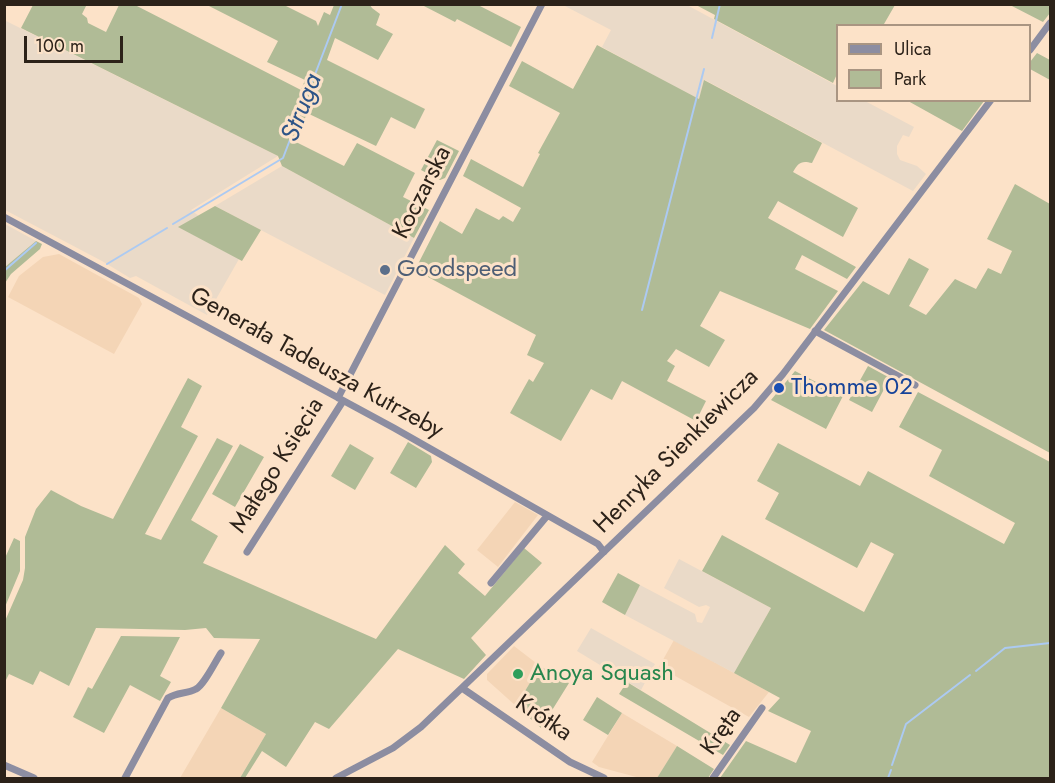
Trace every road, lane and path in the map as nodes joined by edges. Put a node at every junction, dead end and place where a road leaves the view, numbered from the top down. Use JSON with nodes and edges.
{"nodes":[{"id":1,"x":542,"y":4,"type":"edge"},
{"id":2,"x":1050,"y":22,"type":"edge"},
{"id":3,"x":1031,"y":47,"type":"edge"},
{"id":4,"x":989,"y":102,"type":"edge"},
{"id":5,"x":4,"y":217,"type":"edge"},
{"id":6,"x":815,"y":331,"type":"junction"},
{"id":7,"x":915,"y":384,"type":"dead end"},
{"id":8,"x":340,"y":399,"type":"junction"},
{"id":9,"x":547,"y":516,"type":"junction"},
{"id":10,"x":247,"y":552,"type":"dead end"},
{"id":11,"x":604,"y":552,"type":"junction"},
{"id":12,"x":491,"y":583,"type":"dead end"},
{"id":13,"x":220,"y":653,"type":"dead end"},
{"id":14,"x":462,"y":688,"type":"junction"},
{"id":15,"x":762,"y":708,"type":"dead end"},
{"id":16,"x":4,"y":765,"type":"edge"},
{"id":17,"x":34,"y":778,"type":"edge"},
{"id":18,"x":125,"y":778,"type":"edge"},
{"id":19,"x":336,"y":778,"type":"edge"},
{"id":20,"x":604,"y":778,"type":"edge"},
{"id":21,"x":713,"y":778,"type":"edge"}],
"edges":[{"from":1,"to":8,"type":"street","name":"Koczarska"},
{"from":2,"to":3,"type":"street"},
{"from":4,"to":6,"type":"street","name":"Henryka Sienkiewicza"},
{"from":5,"to":8,"type":"street","name":"Generała Tadeusza Kutrzeby"},
{"from":6,"to":7,"type":"street"},
{"from":6,"to":11,"type":"street","name":"Henryka Sienkiewicza"},
{"from":8,"to":9,"type":"street","name":"Generała Tadeusza Kutrzeby"},
{"from":8,"to":10,"type":"street","name":"Małego Księcia"},
{"from":9,"to":11,"type":"street","name":"Generała Tadeusza Kutrzeby"},
{"from":9,"to":12,"type":"street"},
{"from":11,"to":14,"type":"street","name":"Henryka Sienkiewicza"},
{"from":13,"to":18,"type":"street"},
{"from":14,"to":19,"type":"street","name":"Henryka Sienkiewicza"},
{"from":14,"to":20,"type":"street","name":"Krótka"},
{"from":15,"to":21,"type":"street","name":"Kręta"},
{"from":16,"to":17,"type":"street"}]}
